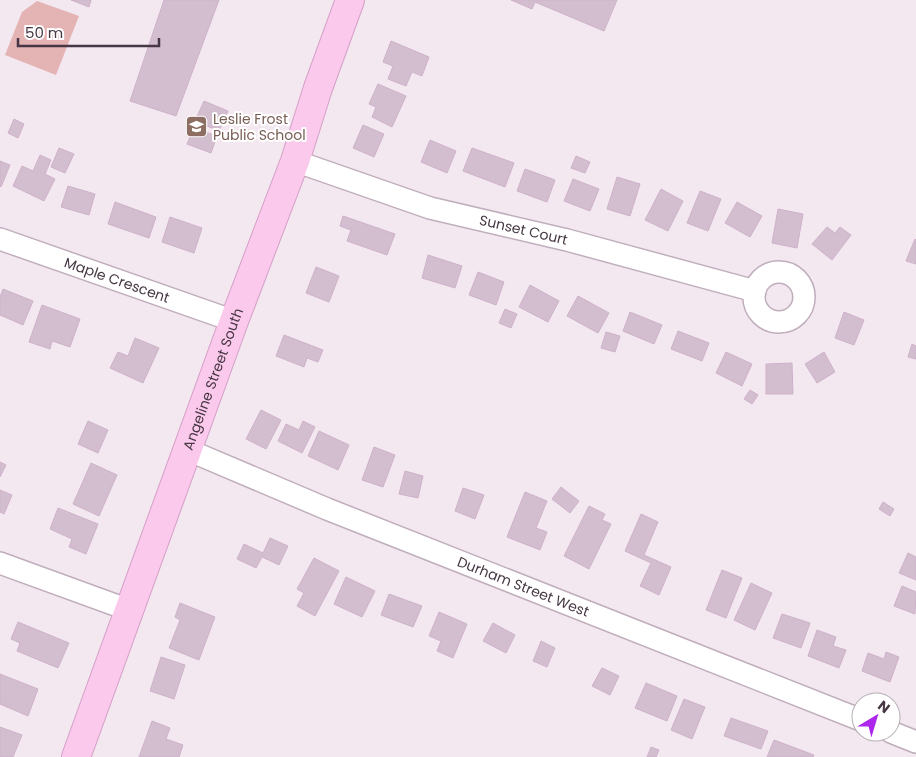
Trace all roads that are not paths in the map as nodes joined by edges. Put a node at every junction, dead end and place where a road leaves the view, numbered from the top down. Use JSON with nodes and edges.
{"nodes":[{"id":1,"x":350,"y":0,"type":"edge"},
{"id":2,"x":295,"y":161,"type":"junction"},
{"id":3,"x":0,"y":239,"type":"edge"},
{"id":4,"x":755,"y":291,"type":"dead end"},
{"id":5,"x":234,"y":321,"type":"junction"},
{"id":6,"x":188,"y":450,"type":"junction"},
{"id":7,"x":0,"y":563,"type":"edge"},
{"id":8,"x":129,"y":610,"type":"junction"},
{"id":9,"x":851,"y":716,"type":"edge"},
{"id":10,"x":901,"y":738,"type":"edge"},
{"id":11,"x":914,"y":745,"type":"edge"},
{"id":12,"x":76,"y":757,"type":"edge"}],
"edges":[{"from":1,"to":2,"type":"main road","name":"Angeline Street South"},
{"from":2,"to":4,"type":"street","name":"Sunset Court"},
{"from":2,"to":5,"type":"main road","name":"Angeline Street South"},
{"from":3,"to":5,"type":"street","name":"Maple Crescent"},
{"from":5,"to":6,"type":"main road","name":"Angeline Street South"},
{"from":6,"to":8,"type":"main road","name":"Angeline Street South"},
{"from":6,"to":9,"type":"street","name":"Durham Street West"},
{"from":7,"to":8,"type":"street"},
{"from":8,"to":12,"type":"main road","name":"Angeline Street South"},
{"from":10,"to":11,"type":"street"}]}
